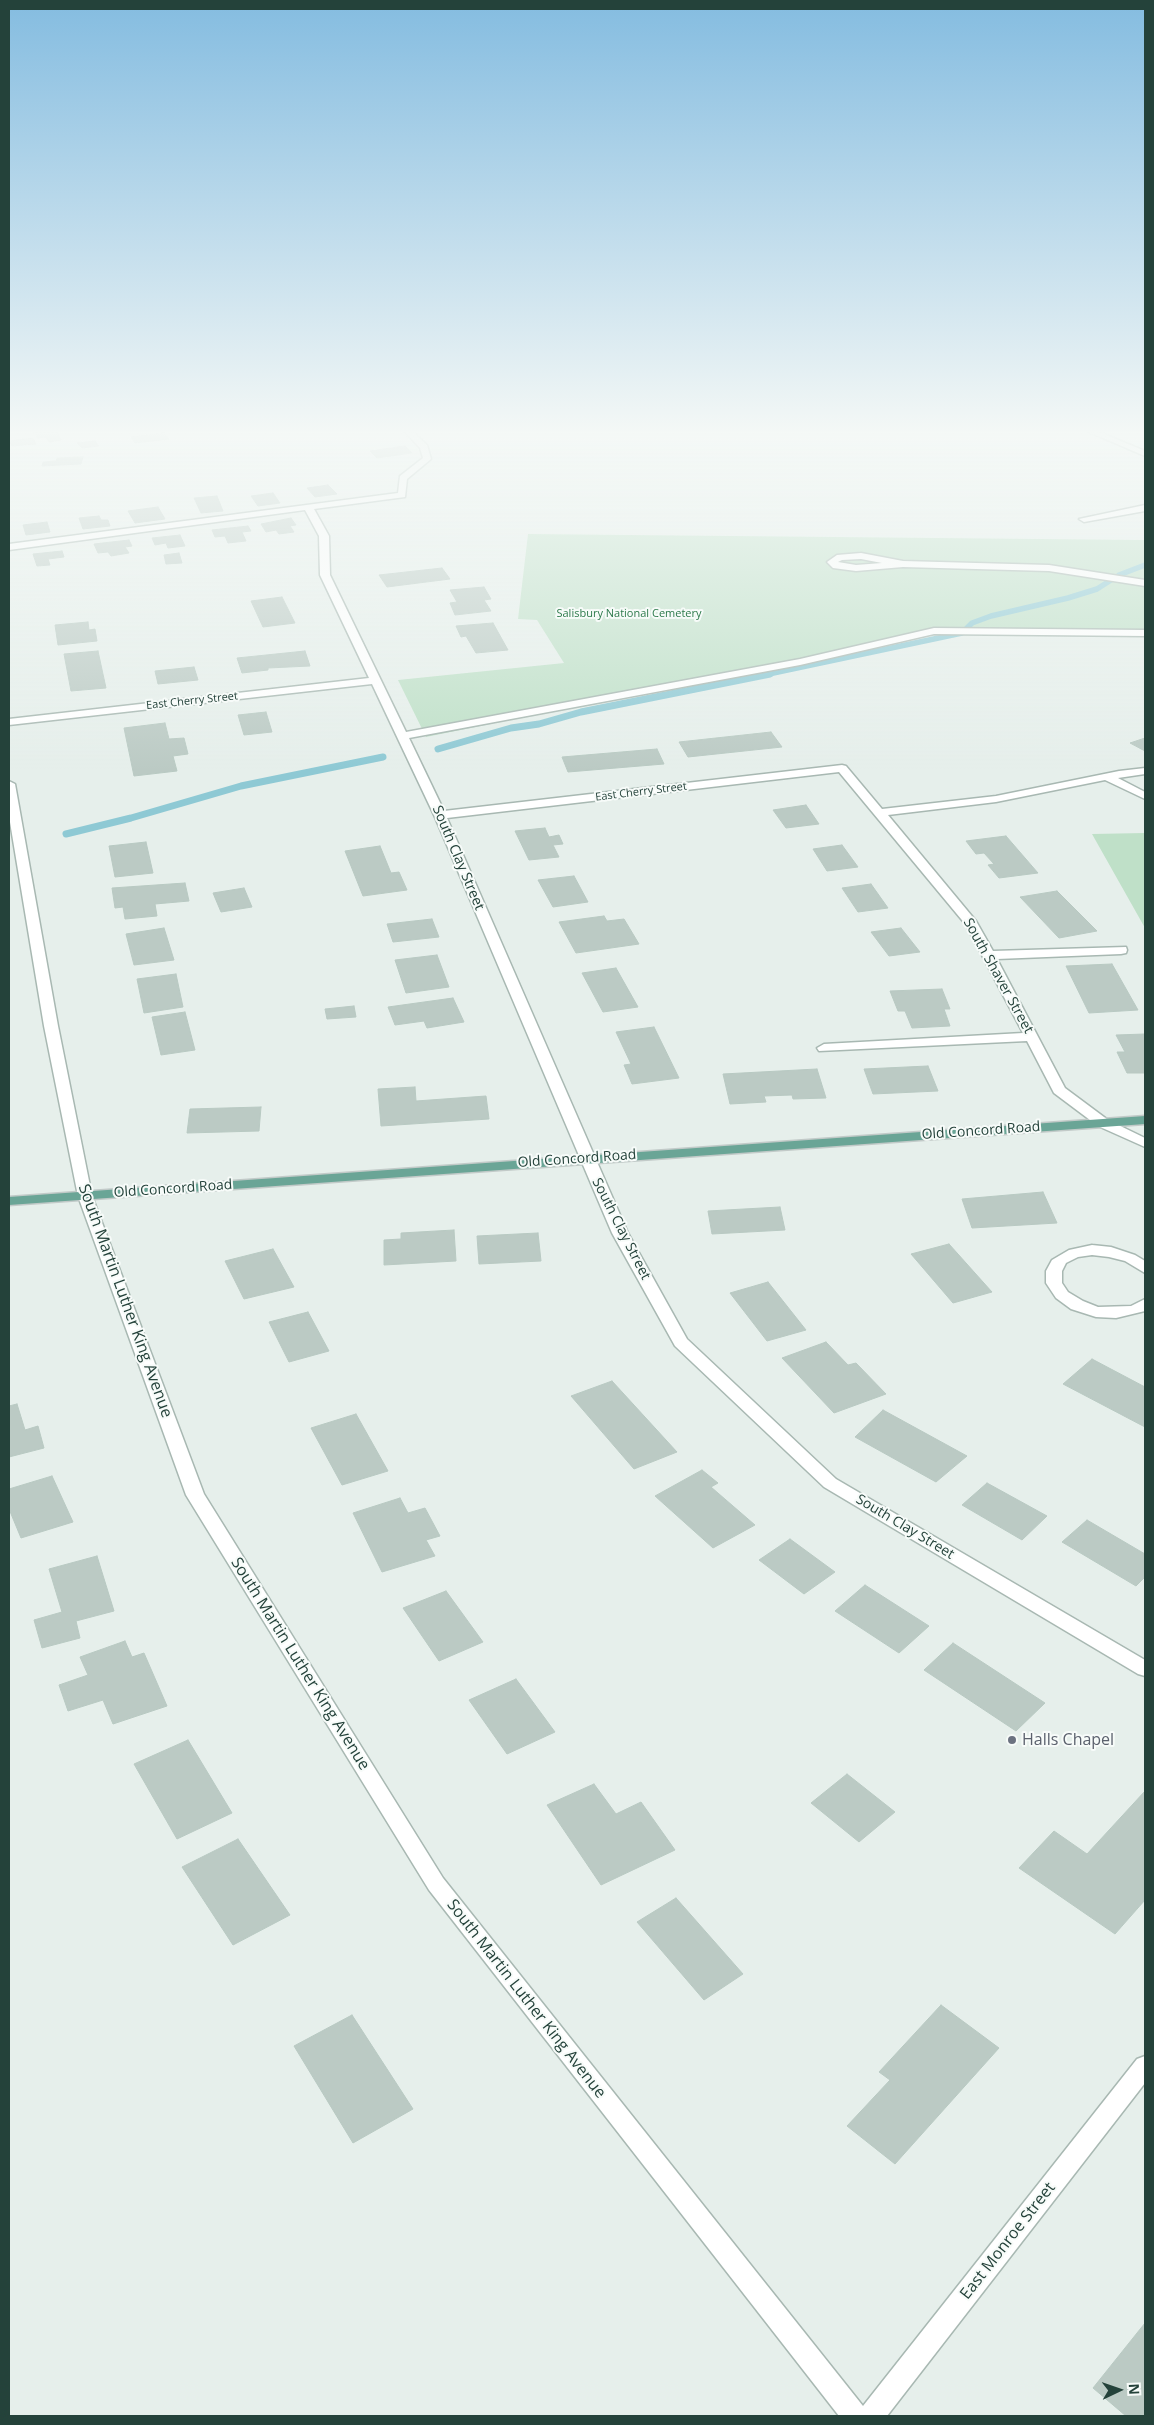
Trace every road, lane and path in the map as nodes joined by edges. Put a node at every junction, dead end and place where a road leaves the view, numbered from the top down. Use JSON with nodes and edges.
{"nodes":[{"id":1,"x":30,"y":545,"type":"edge"},
{"id":2,"x":324,"y":545,"type":"edge"},
{"id":3,"x":9,"y":548,"type":"edge"},
{"id":4,"x":903,"y":564,"type":"junction"},
{"id":5,"x":1140,"y":582,"type":"edge"},
{"id":6,"x":1145,"y":633,"type":"edge"},
{"id":7,"x":375,"y":681,"type":"junction"},
{"id":8,"x":9,"y":722,"type":"edge"},
{"id":9,"x":402,"y":736,"type":"junction"},
{"id":10,"x":842,"y":768,"type":"joint"},
{"id":11,"x":1145,"y":771,"type":"edge"},
{"id":12,"x":1108,"y":777,"type":"junction"},
{"id":13,"x":9,"y":784,"type":"edge"},
{"id":14,"x":1145,"y":796,"type":"edge"},
{"id":15,"x":879,"y":813,"type":"junction"},
{"id":16,"x":440,"y":815,"type":"junction"},
{"id":17,"x":1121,"y":950,"type":"dead end"},
{"id":18,"x":988,"y":955,"type":"junction"},
{"id":19,"x":1031,"y":1038,"type":"junction"},
{"id":20,"x":824,"y":1048,"type":"dead end"},
{"id":21,"x":1145,"y":1120,"type":"edge"},
{"id":22,"x":1103,"y":1123,"type":"junction"},
{"id":23,"x":1145,"y":1143,"type":"edge"},
{"id":24,"x":586,"y":1158,"type":"junction"},
{"id":25,"x":85,"y":1196,"type":"junction"},
{"id":26,"x":9,"y":1201,"type":"edge"},
{"id":27,"x":1145,"y":1268,"type":"edge"},
{"id":28,"x":1145,"y":1304,"type":"edge"},
{"id":29,"x":1145,"y":1670,"type":"edge"},
{"id":30,"x":1145,"y":2066,"type":"edge"},
{"id":31,"x":855,"y":2416,"type":"edge"},
{"id":32,"x":871,"y":2416,"type":"edge"}],
"edges":[{"from":1,"to":3,"type":"street"},
{"from":2,"to":7,"type":"street","name":"South Clay Street"},
{"from":4,"to":4,"type":"street"},
{"from":4,"to":5,"type":"street"},
{"from":6,"to":9,"type":"street"},
{"from":7,"to":8,"type":"street","name":"East Cherry Street"},
{"from":7,"to":9,"type":"street","name":"South Clay Street"},
{"from":9,"to":16,"type":"street","name":"South Clay Street"},
{"from":10,"to":15,"type":"street","name":"South Shaver Street"},
{"from":10,"to":16,"type":"street","name":"East Cherry Street"},
{"from":11,"to":12,"type":"street"},
{"from":12,"to":14,"type":"street"},
{"from":12,"to":15,"type":"street"},
{"from":13,"to":25,"type":"street","name":"South Martin Luther King Avenue"},
{"from":15,"to":18,"type":"street","name":"South Shaver Street"},
{"from":16,"to":24,"type":"street","name":"South Clay Street"},
{"from":17,"to":18,"type":"street"},
{"from":18,"to":19,"type":"street","name":"South Shaver Street"},
{"from":19,"to":20,"type":"street"},
{"from":19,"to":22,"type":"street","name":"South Shaver Street"},
{"from":21,"to":22,"type":"main road","name":"Old Concord Road"},
{"from":22,"to":23,"type":"street","name":"South Shaver Street"},
{"from":22,"to":24,"type":"main road","name":"Old Concord Road"},
{"from":24,"to":25,"type":"main road","name":"Old Concord Road"},
{"from":24,"to":29,"type":"street","name":"South Clay Street"},
{"from":25,"to":26,"type":"main road","name":"Old Concord Road"},
{"from":25,"to":31,"type":"street","name":"South Martin Luther King Avenue"},
{"from":27,"to":28,"type":"street"},
{"from":30,"to":32,"type":"street","name":"East Monroe Street"}]}
